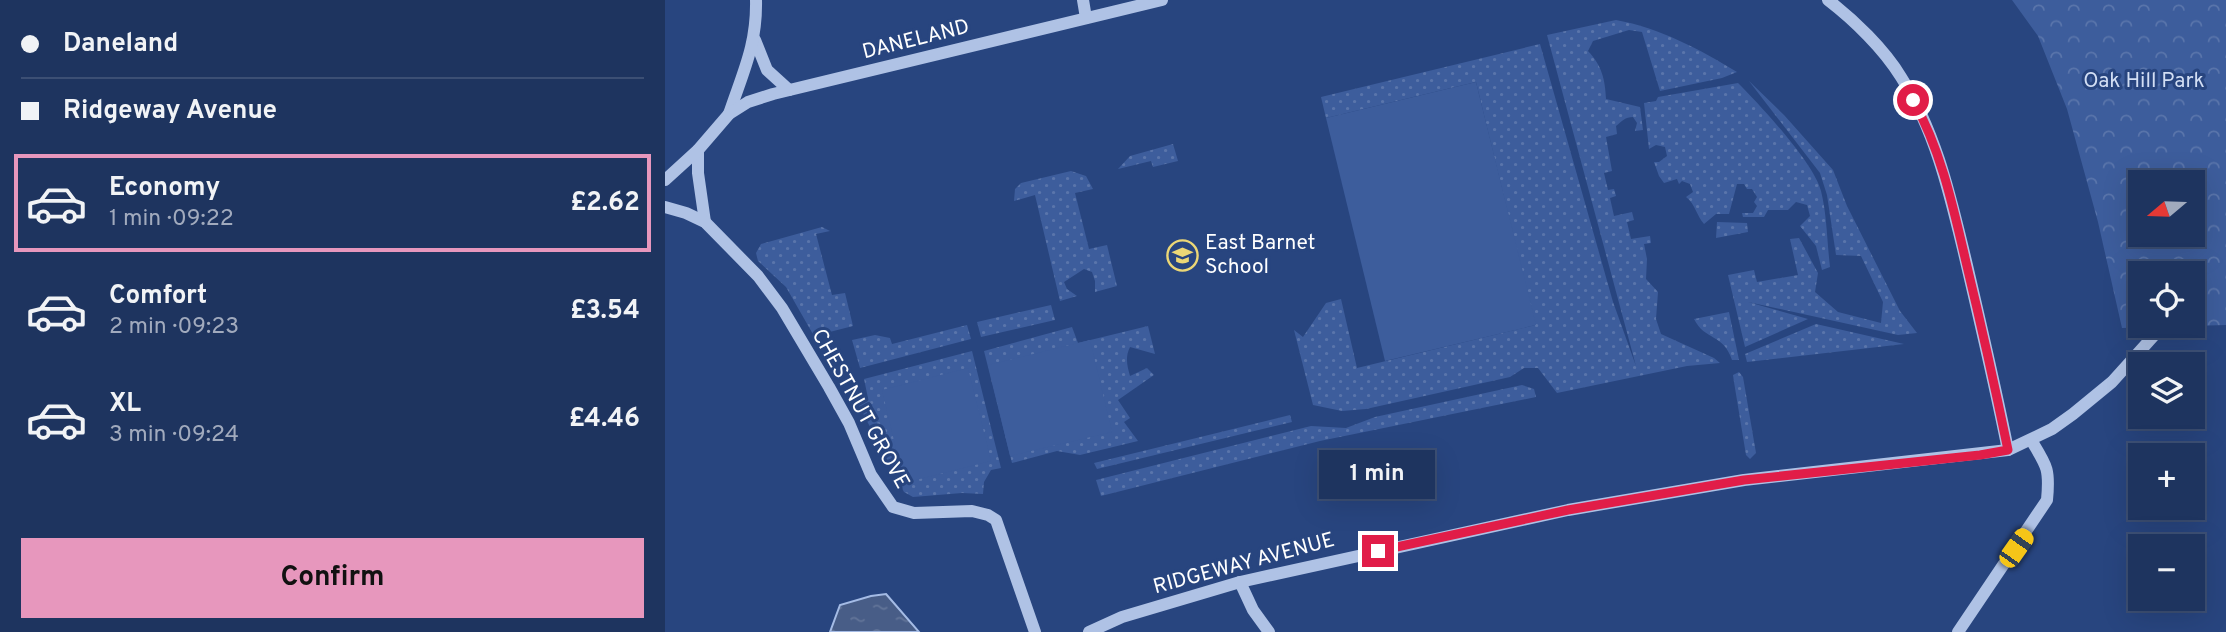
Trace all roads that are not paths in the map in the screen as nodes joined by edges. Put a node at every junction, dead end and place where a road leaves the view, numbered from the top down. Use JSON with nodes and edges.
{"nodes":[{"id":1,"x":756,"y":0,"type":"edge"},
{"id":2,"x":1083,"y":0,"type":"edge"},
{"id":3,"x":1162,"y":0,"type":"edge"},
{"id":4,"x":1828,"y":0,"type":"edge"},
{"id":5,"x":1086,"y":18,"type":"junction"},
{"id":6,"x":755,"y":37,"type":"junction"},
{"id":7,"x":789,"y":90,"type":"junction"},
{"id":8,"x":729,"y":114,"type":"junction"},
{"id":9,"x":698,"y":150,"type":"junction"},
{"id":10,"x":665,"y":180,"type":"edge"},
{"id":11,"x":665,"y":207,"type":"edge"},
{"id":12,"x":705,"y":222,"type":"junction"},
{"id":13,"x":2152,"y":338,"type":"edge"},
{"id":14,"x":2031,"y":440,"type":"junction"},
{"id":15,"x":2008,"y":450,"type":"junction"},
{"id":16,"x":1240,"y":582,"type":"junction"},
{"id":17,"x":1035,"y":632,"type":"edge"},
{"id":18,"x":1089,"y":632,"type":"edge"},
{"id":19,"x":1269,"y":632,"type":"edge"},
{"id":20,"x":1958,"y":632,"type":"edge"}],
"edges":[{"from":1,"to":6,"type":"street"},
{"from":2,"to":5,"type":"street"},
{"from":3,"to":5,"type":"street","name":"DANELAND"},
{"from":4,"to":15,"type":"street"},
{"from":5,"to":7,"type":"street","name":"DANELAND"},
{"from":6,"to":7,"type":"street"},
{"from":6,"to":8,"type":"street"},
{"from":7,"to":8,"type":"street","name":"DANELAND"},
{"from":8,"to":9,"type":"street","name":"DANELAND"},
{"from":9,"to":10,"type":"street","name":"DANELAND"},
{"from":9,"to":12,"type":"street"},
{"from":11,"to":12,"type":"street","name":"CHESTNUT GROVE"},
{"from":12,"to":17,"type":"street","name":"CHESTNUT GROVE"},
{"from":13,"to":14,"type":"street","name":"RIDGEWAY AVENUE"},
{"from":14,"to":15,"type":"street","name":"RIDGEWAY AVENUE"},
{"from":14,"to":20,"type":"street"},
{"from":15,"to":16,"type":"street","name":"RIDGEWAY AVENUE"},
{"from":16,"to":18,"type":"street","name":"RIDGEWAY AVENUE"},
{"from":16,"to":19,"type":"street"}]}
